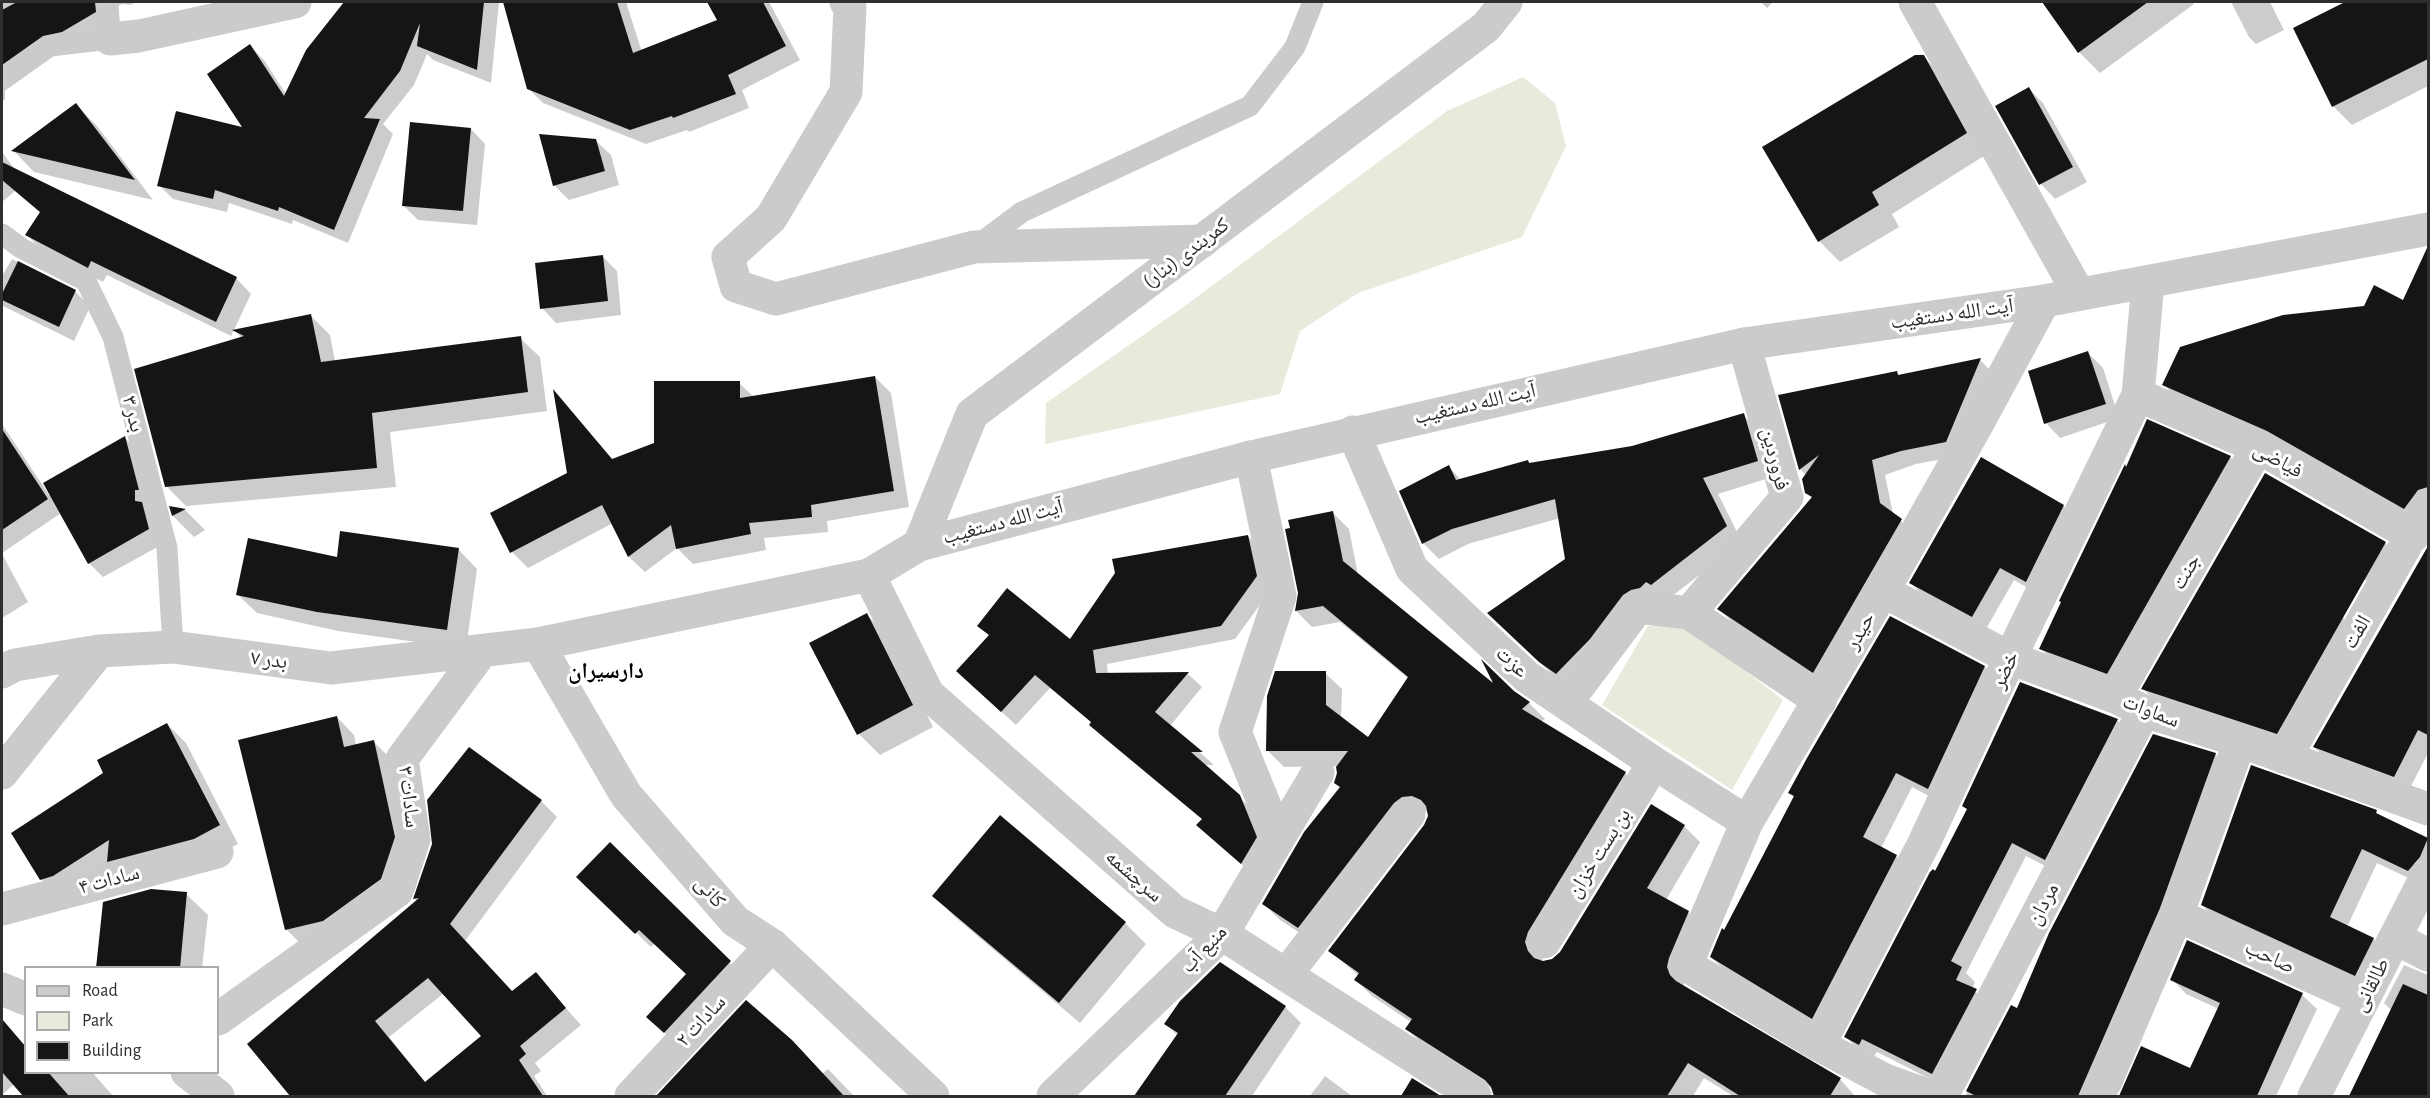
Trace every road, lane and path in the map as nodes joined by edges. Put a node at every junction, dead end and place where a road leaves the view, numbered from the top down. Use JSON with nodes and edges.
{"nodes":[{"id":1,"x":108,"y":2,"type":"edge"},
{"id":2,"x":296,"y":2,"type":"edge"},
{"id":3,"x":846,"y":2,"type":"edge"},
{"id":4,"x":1313,"y":2,"type":"edge"},
{"id":5,"x":1506,"y":2,"type":"edge"},
{"id":6,"x":1915,"y":2,"type":"edge"},
{"id":7,"x":110,"y":39,"type":"junction"},
{"id":8,"x":2,"y":81,"type":"edge"},
{"id":9,"x":2428,"y":229,"type":"edge"},
{"id":10,"x":2,"y":234,"type":"edge"},
{"id":11,"x":1203,"y":240,"type":"junction"},
{"id":12,"x":974,"y":247,"type":"junction"},
{"id":13,"x":2148,"y":282,"type":"junction"},
{"id":14,"x":2079,"y":294,"type":"junction"},
{"id":15,"x":2044,"y":301,"type":"junction"},
{"id":16,"x":1744,"y":344,"type":"junction"},
{"id":17,"x":2138,"y":395,"type":"junction"},
{"id":18,"x":1353,"y":432,"type":"junction"},
{"id":19,"x":2258,"y":447,"type":"junction"},
{"id":20,"x":1251,"y":457,"type":"junction"},
{"id":21,"x":2428,"y":506,"type":"edge"},
{"id":22,"x":2413,"y":536,"type":"junction"},
{"id":23,"x":919,"y":545,"type":"junction"},
{"id":24,"x":869,"y":575,"type":"junction"},
{"id":25,"x":1883,"y":591,"type":"junction"},
{"id":26,"x":1689,"y":613,"type":"junction"},
{"id":27,"x":538,"y":644,"type":"junction"},
{"id":28,"x":173,"y":647,"type":"junction"},
{"id":29,"x":99,"y":651,"type":"junction"},
{"id":30,"x":482,"y":651,"type":"junction"},
{"id":31,"x":2010,"y":658,"type":"junction"},
{"id":32,"x":2,"y":672,"type":"edge"},
{"id":33,"x":2115,"y":697,"type":"junction"},
{"id":34,"x":1820,"y":701,"type":"junction"},
{"id":35,"x":1566,"y":703,"type":"junction"},
{"id":36,"x":2144,"y":711,"type":"junction"},
{"id":37,"x":2240,"y":741,"type":"junction"},
{"id":38,"x":2285,"y":758,"type":"junction"},
{"id":39,"x":1654,"y":763,"type":"junction"},
{"id":40,"x":1318,"y":772,"type":"dead end"},
{"id":41,"x":2,"y":773,"type":"edge"},
{"id":42,"x":2428,"y":809,"type":"edge"},
{"id":43,"x":1409,"y":814,"type":"dead end"},
{"id":44,"x":1748,"y":822,"type":"junction"},
{"id":45,"x":1278,"y":838,"type":"junction"},
{"id":46,"x":217,"y":852,"type":"dead end"},
{"id":47,"x":2428,"y":873,"type":"edge"},
{"id":48,"x":2,"y":909,"type":"edge"},
{"id":49,"x":2177,"y":915,"type":"junction"},
{"id":50,"x":1222,"y":934,"type":"junction"},
{"id":51,"x":2395,"y":938,"type":"junction"},
{"id":52,"x":1544,"y":942,"type":"dead end"},
{"id":53,"x":772,"y":945,"type":"junction"},
{"id":54,"x":2428,"y":955,"type":"edge"},
{"id":55,"x":1286,"y":975,"type":"junction"},
{"id":56,"x":2,"y":988,"type":"edge"},
{"id":57,"x":24,"y":998,"type":"edge"},
{"id":58,"x":2363,"y":1000,"type":"junction"},
{"id":59,"x":219,"y":1018,"type":"edge"},
{"id":60,"x":1819,"y":1045,"type":"junction"},
{"id":61,"x":190,"y":1074,"type":"edge"},
{"id":62,"x":1880,"y":1088,"type":"edge"},
{"id":63,"x":218,"y":1096,"type":"edge"},
{"id":64,"x":630,"y":1096,"type":"edge"},
{"id":65,"x":933,"y":1096,"type":"edge"},
{"id":66,"x":1053,"y":1096,"type":"edge"},
{"id":67,"x":1475,"y":1096,"type":"edge"},
{"id":68,"x":1930,"y":1096,"type":"edge"},
{"id":69,"x":1942,"y":1096,"type":"edge"},
{"id":70,"x":2097,"y":1096,"type":"edge"},
{"id":71,"x":2314,"y":1096,"type":"edge"}],
"edges":[{"from":1,"to":7,"type":"lane"},
{"from":2,"to":7,"type":"street"},
{"from":3,"to":12,"type":"street"},
{"from":4,"to":12,"type":"lane"},
{"from":5,"to":11,"type":"street","name":"کمربندی (بنار)"},
{"from":6,"to":14,"type":"street"},
{"from":7,"to":8,"type":"lane"},
{"from":9,"to":13,"type":"street","name":"آیت الله دستغیب"},
{"from":10,"to":28,"type":"lane","name":"بدر ۳"},
{"from":11,"to":12,"type":"street"},
{"from":11,"to":23,"type":"street","name":"کمربندی (بنار)"},
{"from":13,"to":14,"type":"street","name":"آیت الله دستغیب"},
{"from":13,"to":17,"type":"street","name":"خضر"},
{"from":14,"to":15,"type":"street","name":"آیت الله دستغیب"},
{"from":15,"to":16,"type":"street","name":"آیت الله دستغیب"},
{"from":15,"to":25,"type":"street","name":"حیدر"},
{"from":16,"to":18,"type":"street","name":"آیت الله دستغیب"},
{"from":16,"to":26,"type":"street","name":"فروردین"},
{"from":17,"to":19,"type":"street","name":"فیاضی"},
{"from":17,"to":31,"type":"street","name":"خضر"},
{"from":18,"to":20,"type":"street","name":"آیت الله دستغیب"},
{"from":18,"to":35,"type":"street","name":"عزت"},
{"from":19,"to":22,"type":"street","name":"فیاضی"},
{"from":19,"to":33,"type":"street","name":"جنت"},
{"from":20,"to":23,"type":"street","name":"آیت الله دستغیب"},
{"from":20,"to":45,"type":"street"},
{"from":21,"to":22,"type":"street","name":"الفت"},
{"from":22,"to":38,"type":"street","name":"الفت"},
{"from":23,"to":24,"type":"street","name":"آیت الله دستغیب"},
{"from":24,"to":27,"type":"street","name":"آیت الله دستغیب"},
{"from":24,"to":50,"type":"street","name":"سرچشمه"},
{"from":25,"to":31,"type":"street","name":"سماوات"},
{"from":25,"to":34,"type":"street","name":"حیدر"},
{"from":26,"to":34,"type":"street"},
{"from":26,"to":35,"type":"street"},
{"from":27,"to":30,"type":"street","name":"بدر ۷"},
{"from":27,"to":53,"type":"street","name":"کانی"},
{"from":28,"to":29,"type":"street","name":"بدر ۷"},
{"from":28,"to":30,"type":"street","name":"بدر ۷"},
{"from":29,"to":32,"type":"street","name":"بدر ۷"},
{"from":29,"to":41,"type":"street"},
{"from":30,"to":59,"type":"street","name":"سادات ۳"},
{"from":31,"to":33,"type":"street","name":"سماوات"},
{"from":31,"to":60,"type":"street","name":"خضر"},
{"from":33,"to":36,"type":"street","name":"سماوات"},
{"from":34,"to":44,"type":"street","name":"حیدر"},
{"from":35,"to":39,"type":"street","name":"عزت"},
{"from":36,"to":37,"type":"street","name":"سماوات"},
{"from":36,"to":69,"type":"street","name":"مردان"},
{"from":37,"to":38,"type":"street","name":"سماوات"},
{"from":37,"to":49,"type":"street"},
{"from":38,"to":42,"type":"street","name":"سماوات"},
{"from":39,"to":44,"type":"street","name":"عزت"},
{"from":39,"to":52,"type":"street","name":"بن بست خزان"},
{"from":40,"to":45,"type":"street","name":"منبع آب"},
{"from":43,"to":55,"type":"street"},
{"from":44,"to":60,"type":"street","name":"حیدر"},
{"from":45,"to":50,"type":"street","name":"منبع آب"},
{"from":46,"to":48,"type":"street","name":"سادات ۴"},
{"from":47,"to":51,"type":"street","name":"طالقانی"},
{"from":49,"to":58,"type":"street","name":"صاحب"},
{"from":49,"to":70,"type":"street"},
{"from":50,"to":55,"type":"street","name":"سرچشمه"},
{"from":50,"to":66,"type":"street","name":"منبع آب"},
{"from":51,"to":54,"type":"street"},
{"from":51,"to":58,"type":"street","name":"طالقانی"},
{"from":53,"to":64,"type":"street","name":"سادات ۲"},
{"from":53,"to":65,"type":"street","name":"کانی"},
{"from":55,"to":67,"type":"street","name":"سرچشمه"},
{"from":56,"to":57,"type":"street"},
{"from":58,"to":71,"type":"street","name":"طالقانی"},
{"from":60,"to":62,"type":"street"},
{"from":61,"to":63,"type":"street"},
{"from":62,"to":68,"type":"street"}]}
